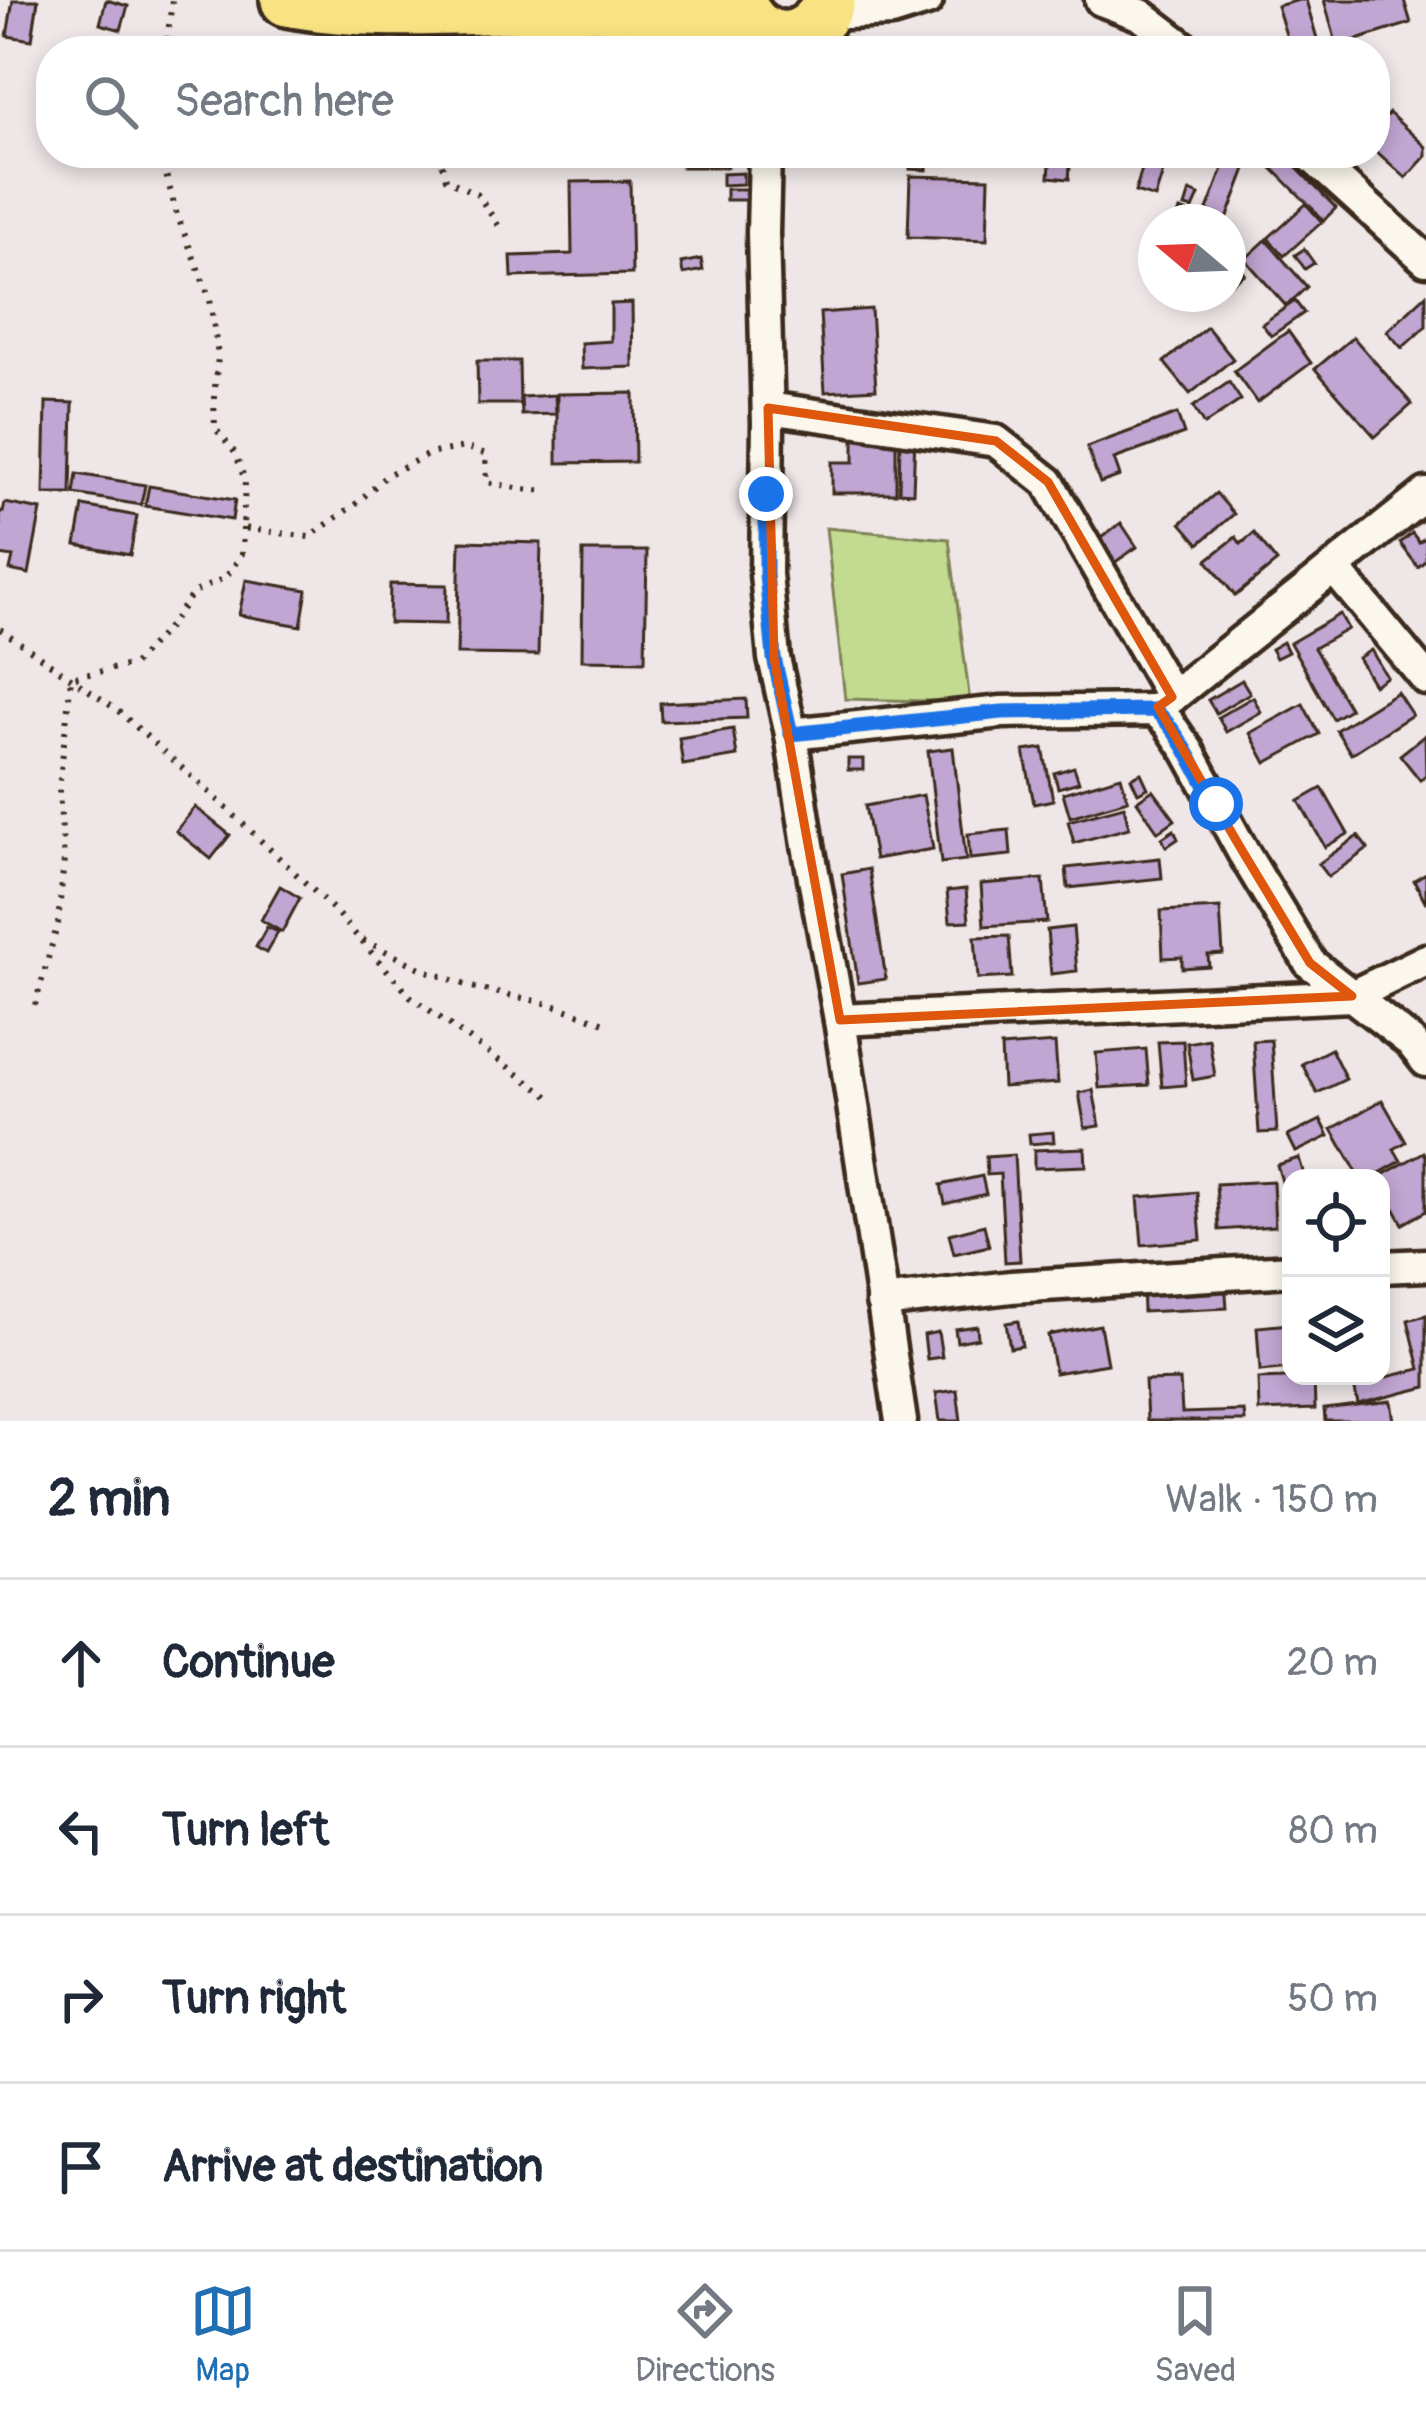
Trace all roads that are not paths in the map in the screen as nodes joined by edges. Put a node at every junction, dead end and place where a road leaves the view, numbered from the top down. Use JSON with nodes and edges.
{"nodes":[{"id":1,"x":287,"y":0,"type":"edge"},
{"id":2,"x":927,"y":0,"type":"edge"},
{"id":3,"x":1101,"y":0,"type":"edge"},
{"id":4,"x":636,"y":3,"type":"edge"},
{"id":5,"x":827,"y":7,"type":"edge"},
{"id":6,"x":759,"y":28,"type":"edge"},
{"id":7,"x":793,"y":36,"type":"edge"},
{"id":8,"x":799,"y":36,"type":"edge"},
{"id":9,"x":1169,"y":36,"type":"edge"},
{"id":10,"x":765,"y":168,"type":"edge"},
{"id":11,"x":1325,"y":168,"type":"edge"},
{"id":12,"x":1426,"y":260,"type":"edge"},
{"id":13,"x":768,"y":408,"type":"junction"},
{"id":14,"x":1426,"y":494,"type":"edge"},
{"id":15,"x":1334,"y":568,"type":"junction"},
{"id":16,"x":1426,"y":679,"type":"edge"},
{"id":17,"x":1163,"y":704,"type":"junction"},
{"id":18,"x":791,"y":734,"type":"junction"},
{"id":19,"x":1426,"y":960,"type":"edge"},
{"id":20,"x":1352,"y":996,"type":"junction"},
{"id":21,"x":840,"y":1020,"type":"junction"},
{"id":22,"x":1426,"y":1061,"type":"edge"},
{"id":23,"x":1426,"y":1265,"type":"edge"},
{"id":24,"x":1390,"y":1267,"type":"edge"},
{"id":25,"x":1282,"y":1271,"type":"edge"},
{"id":26,"x":882,"y":1302,"type":"junction"},
{"id":27,"x":901,"y":1421,"type":"edge"}],
"edges":[{"from":1,"to":4,"type":"highway"},
{"from":2,"to":5,"type":"street"},
{"from":3,"to":9,"type":"street"},
{"from":4,"to":6,"type":"highway"},
{"from":5,"to":8,"type":"highway"},
{"from":6,"to":7,"type":"highway"},
{"from":10,"to":13,"type":"street"},
{"from":11,"to":12,"type":"street"},
{"from":13,"to":17,"type":"street"},
{"from":13,"to":18,"type":"street"},
{"from":14,"to":15,"type":"street"},
{"from":15,"to":16,"type":"street"},
{"from":15,"to":17,"type":"street"},
{"from":17,"to":18,"type":"street"},
{"from":17,"to":20,"type":"street"},
{"from":18,"to":21,"type":"street"},
{"from":19,"to":20,"type":"street"},
{"from":20,"to":21,"type":"street"},
{"from":20,"to":22,"type":"street"},
{"from":21,"to":26,"type":"street"},
{"from":23,"to":24,"type":"street"},
{"from":25,"to":26,"type":"street"},
{"from":26,"to":27,"type":"street"}]}
